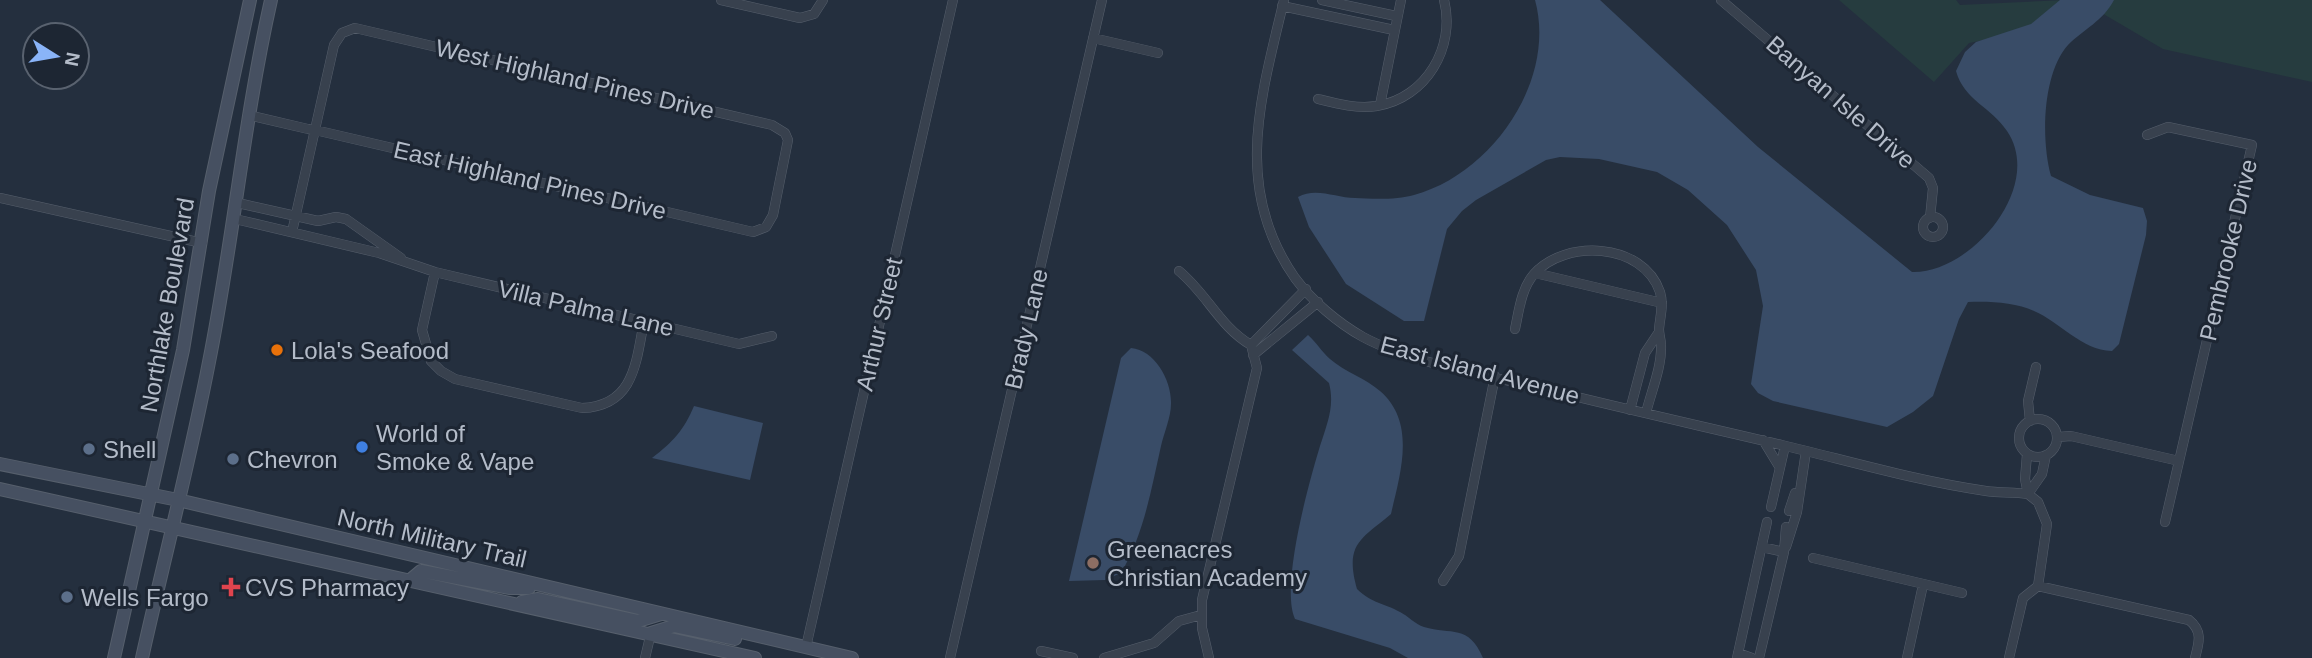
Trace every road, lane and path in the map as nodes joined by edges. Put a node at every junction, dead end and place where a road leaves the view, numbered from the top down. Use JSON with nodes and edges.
{"nodes":[{"id":1,"x":250,"y":0,"type":"edge"},
{"id":2,"x":271,"y":0,"type":"edge"},
{"id":3,"x":721,"y":0,"type":"edge"},
{"id":4,"x":823,"y":0,"type":"edge"},
{"id":5,"x":953,"y":0,"type":"edge"},
{"id":6,"x":1102,"y":0,"type":"edge"},
{"id":7,"x":1322,"y":0,"type":"edge"},
{"id":8,"x":1401,"y":0,"type":"edge"},
{"id":9,"x":1444,"y":0,"type":"edge"},
{"id":10,"x":1721,"y":0,"type":"edge"},
{"id":11,"x":1283,"y":3,"type":"edge"},
{"id":12,"x":1396,"y":16,"type":"junction"},
{"id":13,"x":1394,"y":30,"type":"junction"},
{"id":14,"x":1093,"y":38,"type":"junction"},
{"id":15,"x":1158,"y":53,"type":"dead end"},
{"id":16,"x":1318,"y":99,"type":"dead end"},
{"id":17,"x":1380,"y":105,"type":"junction"},
{"id":18,"x":248,"y":115,"type":"junction"},
{"id":19,"x":315,"y":130,"type":"junction"},
{"id":20,"x":2147,"y":135,"type":"dead end"},
{"id":21,"x":781,"y":183,"type":"joint"},
{"id":22,"x":0,"y":198,"type":"edge"},
{"id":23,"x":238,"y":203,"type":"junction"},
{"id":24,"x":295,"y":216,"type":"junction"},
{"id":25,"x":1930,"y":218,"type":"dead end"},
{"id":26,"x":235,"y":219,"type":"junction"},
{"id":27,"x":292,"y":232,"type":"junction"},
{"id":28,"x":202,"y":243,"type":"junction"},
{"id":29,"x":403,"y":259,"type":"junction"},
{"id":30,"x":1179,"y":271,"type":"dead end"},
{"id":31,"x":435,"y":272,"type":"junction"},
{"id":32,"x":1535,"y":273,"type":"junction"},
{"id":33,"x":1306,"y":289,"type":"junction"},
{"id":34,"x":1318,"y":302,"type":"junction"},
{"id":35,"x":1662,"y":303,"type":"junction"},
{"id":36,"x":644,"y":321,"type":"junction"},
{"id":37,"x":1515,"y":329,"type":"dead end"},
{"id":38,"x":1659,"y":332,"type":"junction"},
{"id":39,"x":772,"y":336,"type":"dead end"},
{"id":40,"x":1252,"y":350,"type":"junction"},
{"id":41,"x":2036,"y":367,"type":"dead end"},
{"id":42,"x":1495,"y":376,"type":"junction"},
{"id":43,"x":1630,"y":410,"type":"junction"},
{"id":44,"x":1646,"y":413,"type":"junction"},
{"id":45,"x":2030,"y":421,"type":"junction"},
{"id":46,"x":2058,"y":437,"type":"junction"},
{"id":47,"x":1763,"y":440,"type":"junction"},
{"id":48,"x":1785,"y":446,"type":"junction"},
{"id":49,"x":1806,"y":451,"type":"junction"},
{"id":50,"x":2027,"y":454,"type":"junction"},
{"id":51,"x":2046,"y":455,"type":"junction"},
{"id":52,"x":2179,"y":461,"type":"junction"},
{"id":53,"x":0,"y":466,"type":"edge"},
{"id":54,"x":1780,"y":468,"type":"junction"},
{"id":55,"x":1800,"y":480,"type":"junction"},
{"id":56,"x":0,"y":489,"type":"edge"},
{"id":57,"x":2028,"y":494,"type":"junction"},
{"id":58,"x":152,"y":495,"type":"junction"},
{"id":59,"x":178,"y":500,"type":"junction"},
{"id":60,"x":1770,"y":507,"type":"dead end"},
{"id":61,"x":1789,"y":511,"type":"dead end"},
{"id":62,"x":145,"y":522,"type":"junction"},
{"id":63,"x":1768,"y":522,"type":"dead end"},
{"id":64,"x":2165,"y":522,"type":"dead end"},
{"id":65,"x":171,"y":527,"type":"junction"},
{"id":66,"x":1786,"y":527,"type":"dead end"},
{"id":67,"x":1762,"y":547,"type":"junction"},
{"id":68,"x":1784,"y":552,"type":"junction"},
{"id":69,"x":1812,"y":558,"type":"dead end"},
{"id":70,"x":409,"y":581,"type":"junction"},
{"id":71,"x":1443,"y":581,"type":"dead end"},
{"id":72,"x":1923,"y":584,"type":"junction"},
{"id":73,"x":2038,"y":586,"type":"junction"},
{"id":74,"x":547,"y":587,"type":"junction"},
{"id":75,"x":1962,"y":593,"type":"dead end"},
{"id":76,"x":518,"y":603,"type":"junction"},
{"id":77,"x":662,"y":614,"type":"junction"},
{"id":78,"x":1201,"y":615,"type":"junction"},
{"id":79,"x":651,"y":633,"type":"junction"},
{"id":80,"x":769,"y":639,"type":"junction"},
{"id":81,"x":806,"y":647,"type":"junction"},
{"id":82,"x":1041,"y":651,"type":"dead end"},
{"id":83,"x":1737,"y":656,"type":"edge"},
{"id":84,"x":114,"y":658,"type":"edge"},
{"id":85,"x":142,"y":658,"type":"edge"},
{"id":86,"x":645,"y":658,"type":"edge"},
{"id":87,"x":755,"y":658,"type":"edge"},
{"id":88,"x":852,"y":658,"type":"edge"},
{"id":89,"x":950,"y":658,"type":"edge"},
{"id":90,"x":1073,"y":658,"type":"edge"},
{"id":91,"x":1104,"y":658,"type":"edge"},
{"id":92,"x":1209,"y":658,"type":"edge"},
{"id":93,"x":1752,"y":658,"type":"edge"},
{"id":94,"x":1759,"y":658,"type":"edge"},
{"id":95,"x":1907,"y":658,"type":"edge"},
{"id":96,"x":2009,"y":658,"type":"edge"},
{"id":97,"x":2195,"y":658,"type":"edge"}],
"edges":[{"from":1,"to":28,"type":"main road","name":"Northlake Boulevard"},
{"from":2,"to":18,"type":"main road","name":"Northlake Boulevard"},
{"from":3,"to":4,"type":"street"},
{"from":5,"to":81,"type":"street","name":"Arthur Street"},
{"from":6,"to":14,"type":"street","name":"Brady Lane"},
{"from":7,"to":12,"type":"street"},
{"from":8,"to":12,"type":"street"},
{"from":9,"to":17,"type":"street"},
{"from":10,"to":25,"type":"street","name":"Banyan Isle Drive"},
{"from":11,"to":13,"type":"street"},
{"from":11,"to":33,"type":"street","name":"East Island Avenue"},
{"from":12,"to":13,"type":"street"},
{"from":13,"to":17,"type":"street"},
{"from":14,"to":15,"type":"street"},
{"from":14,"to":89,"type":"street","name":"Brady Lane"},
{"from":16,"to":17,"type":"street"},
{"from":18,"to":19,"type":"street","name":"East Highland Pines Drive"},
{"from":18,"to":23,"type":"main road","name":"Northlake Boulevard"},
{"from":19,"to":21,"type":"street","name":"East Highland Pines Drive"},
{"from":19,"to":21,"type":"street","name":"West Highland Pines Drive"},
{"from":19,"to":24,"type":"street"},
{"from":20,"to":52,"type":"street","name":"Pembrooke Drive"},
{"from":22,"to":28,"type":"street"},
{"from":23,"to":24,"type":"street","name":"Villa Palma Lane"},
{"from":23,"to":26,"type":"main road","name":"Northlake Boulevard"},
{"from":24,"to":27,"type":"street"},
{"from":24,"to":29,"type":"street","name":"Villa Palma Lane"},
{"from":26,"to":27,"type":"street","name":"Villa Palma Lane"},
{"from":26,"to":59,"type":"main road","name":"Northlake Boulevard"},
{"from":27,"to":29,"type":"street","name":"Villa Palma Lane"},
{"from":28,"to":58,"type":"main road","name":"Northlake Boulevard"},
{"from":29,"to":31,"type":"street","name":"Villa Palma Lane"},
{"from":30,"to":40,"type":"street"},
{"from":31,"to":36,"type":"street","name":"Villa Palma Lane"},
{"from":31,"to":36,"type":"street"},
{"from":32,"to":35,"type":"street"},
{"from":32,"to":35,"type":"street"},
{"from":32,"to":37,"type":"street"},
{"from":33,"to":34,"type":"street","name":"East Island Avenue"},
{"from":33,"to":40,"type":"street"},
{"from":34,"to":40,"type":"street"},
{"from":34,"to":42,"type":"street","name":"East Island Avenue"},
{"from":35,"to":38,"type":"street"},
{"from":36,"to":39,"type":"street","name":"Villa Palma Lane"},
{"from":38,"to":43,"type":"street"},
{"from":38,"to":44,"type":"street"},
{"from":40,"to":78,"type":"street"},
{"from":41,"to":45,"type":"street"},
{"from":42,"to":43,"type":"street","name":"East Island Avenue"},
{"from":42,"to":71,"type":"street"},
{"from":43,"to":44,"type":"street","name":"East Island Avenue"},
{"from":44,"to":47,"type":"street","name":"East Island Avenue"},
{"from":45,"to":46,"type":"street"},
{"from":45,"to":50,"type":"street"},
{"from":46,"to":51,"type":"street"},
{"from":46,"to":52,"type":"street"},
{"from":47,"to":48,"type":"street","name":"East Island Avenue"},
{"from":47,"to":54,"type":"street"},
{"from":48,"to":49,"type":"street","name":"East Island Avenue"},
{"from":48,"to":54,"type":"street"},
{"from":49,"to":55,"type":"street"},
{"from":49,"to":57,"type":"street","name":"East Island Avenue"},
{"from":50,"to":51,"type":"street"},
{"from":50,"to":57,"type":"street"},
{"from":51,"to":57,"type":"street"},
{"from":52,"to":64,"type":"street","name":"Pembrooke Drive"},
{"from":53,"to":58,"type":"main road","name":"North Military Trail"},
{"from":54,"to":60,"type":"street"},
{"from":55,"to":61,"type":"street"},
{"from":55,"to":68,"type":"street"},
{"from":56,"to":62,"type":"main road","name":"North Military Trail"},
{"from":57,"to":73,"type":"street"},
{"from":58,"to":59,"type":"main road","name":"North Military Trail"},
{"from":58,"to":62,"type":"main road","name":"Northlake Boulevard"},
{"from":59,"to":65,"type":"main road","name":"Northlake Boulevard"},
{"from":59,"to":74,"type":"main road","name":"North Military Trail"},
{"from":62,"to":65,"type":"main road","name":"North Military Trail"},
{"from":62,"to":84,"type":"main road","name":"Northlake Boulevard"},
{"from":63,"to":67,"type":"street"},
{"from":65,"to":70,"type":"main road","name":"North Military Trail"},
{"from":65,"to":85,"type":"main road","name":"Northlake Boulevard"},
{"from":66,"to":68,"type":"street"},
{"from":67,"to":68,"type":"street"},
{"from":67,"to":83,"type":"street"},
{"from":68,"to":94,"type":"street"},
{"from":69,"to":72,"type":"street"},
{"from":70,"to":74,"type":"main road"},
{"from":70,"to":76,"type":"main road","name":"North Military Trail"},
{"from":72,"to":75,"type":"street"},
{"from":72,"to":95,"type":"street"},
{"from":73,"to":96,"type":"street"},
{"from":73,"to":97,"type":"street"},
{"from":74,"to":77,"type":"main road","name":"North Military Trail"},
{"from":76,"to":77,"type":"main road"},
{"from":76,"to":79,"type":"main road","name":"North Military Trail"},
{"from":77,"to":80,"type":"main road","name":"North Military Trail"},
{"from":78,"to":91,"type":"street"},
{"from":78,"to":92,"type":"street"},
{"from":79,"to":80,"type":"main road"},
{"from":79,"to":86,"type":"street"},
{"from":79,"to":87,"type":"main road","name":"North Military Trail"},
{"from":80,"to":81,"type":"main road","name":"North Military Trail"},
{"from":81,"to":88,"type":"main road","name":"North Military Trail"},
{"from":82,"to":90,"type":"street"},
{"from":83,"to":93,"type":"street"}]}
